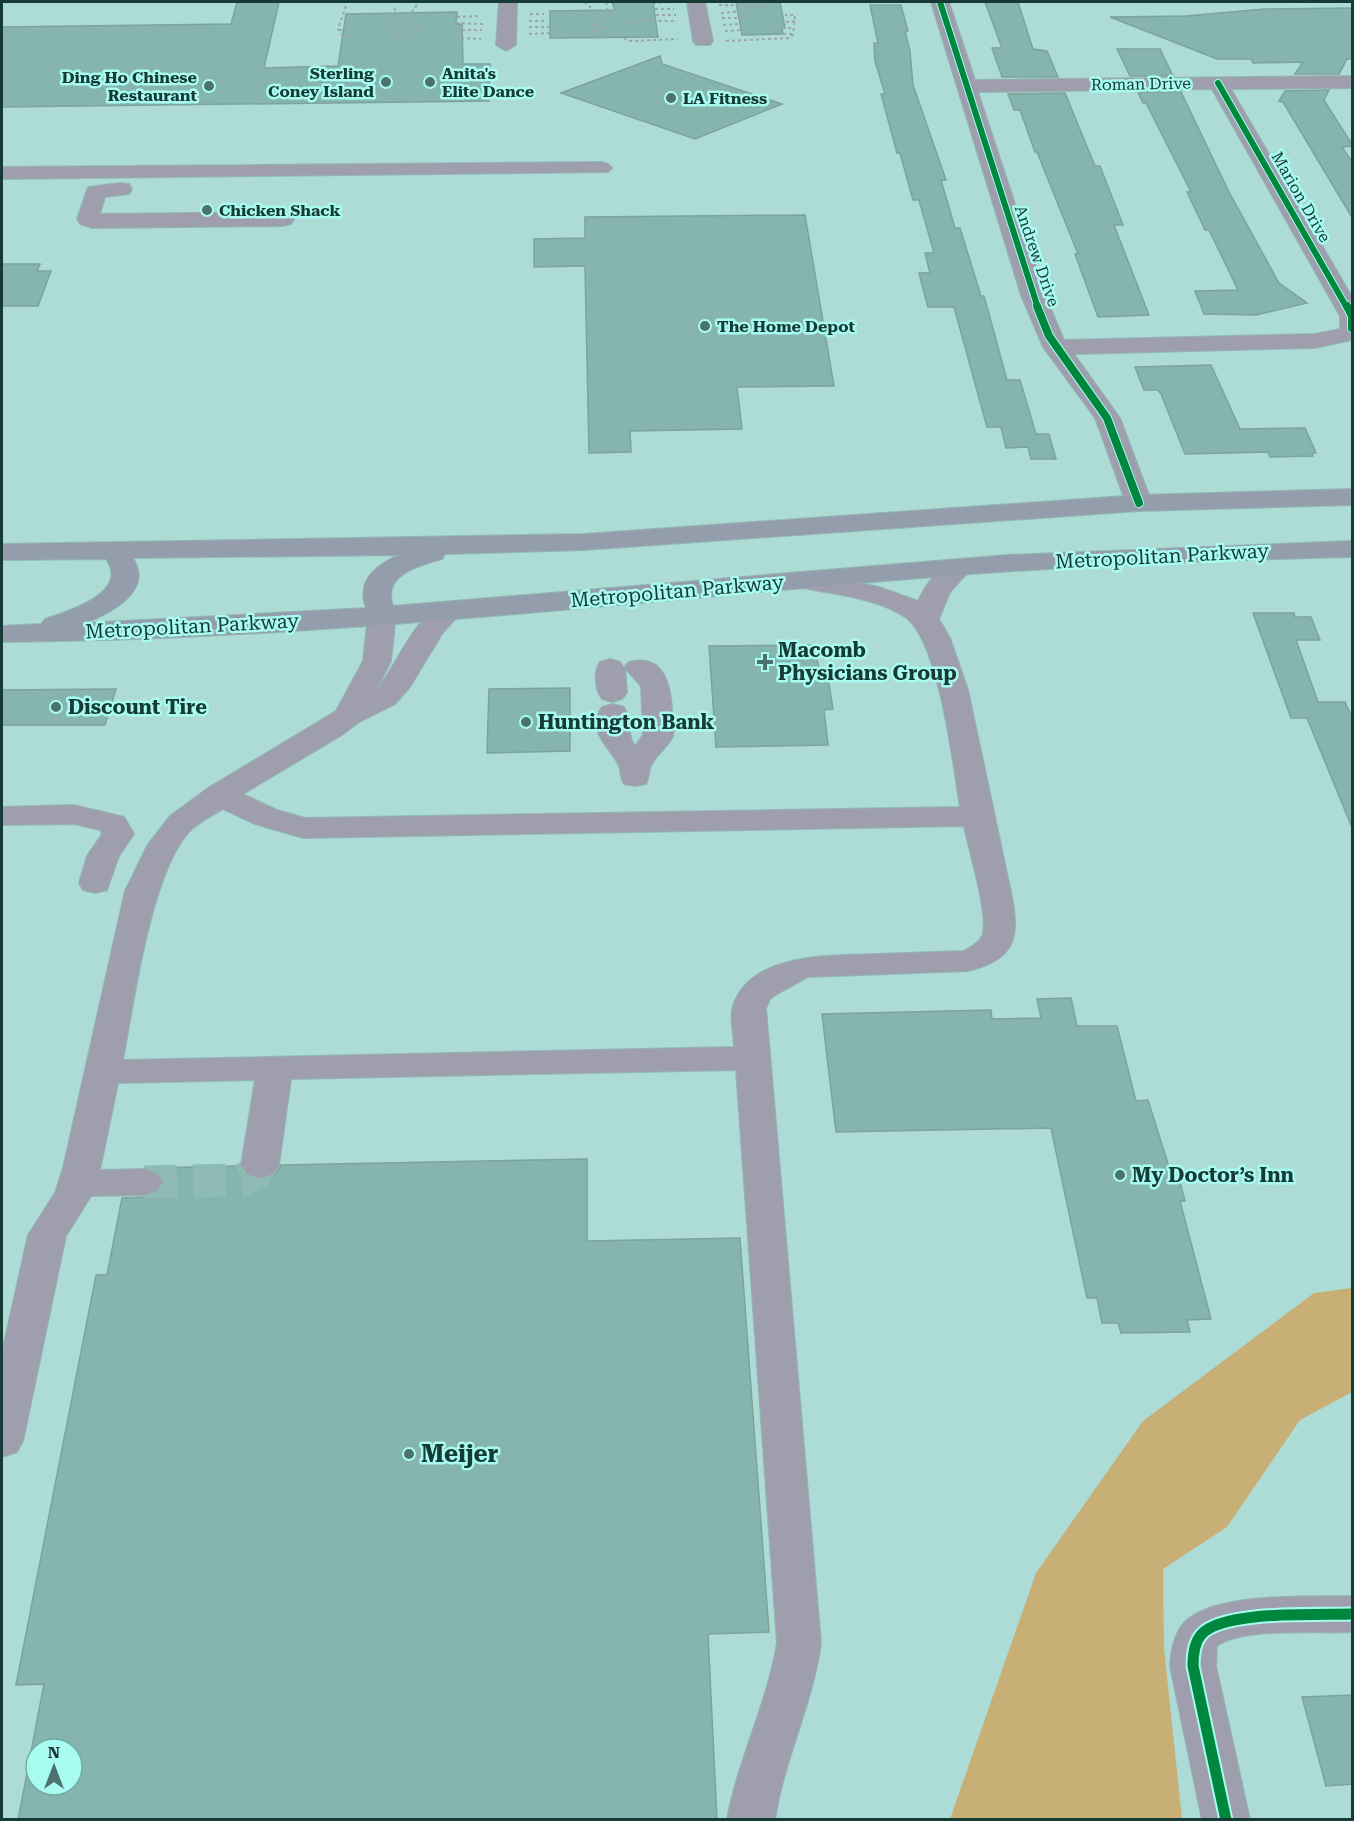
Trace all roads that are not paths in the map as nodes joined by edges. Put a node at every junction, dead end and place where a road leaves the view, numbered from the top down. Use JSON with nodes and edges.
{"nodes":[{"id":1,"x":508,"y":2,"type":"edge"},
{"id":2,"x":696,"y":2,"type":"edge"},
{"id":3,"x":940,"y":2,"type":"edge"},
{"id":4,"x":703,"y":41,"type":"dead end"},
{"id":5,"x":506,"y":45,"type":"dead end"},
{"id":6,"x":1353,"y":82,"type":"edge"},
{"id":7,"x":1218,"y":83,"type":"junction"},
{"id":8,"x":965,"y":86,"type":"junction"},
{"id":9,"x":601,"y":168,"type":"dead end"},
{"id":10,"x":2,"y":173,"type":"edge"},
{"id":11,"x":121,"y":189,"type":"dead end"},
{"id":12,"x":283,"y":219,"type":"dead end"},
{"id":13,"x":1353,"y":328,"type":"edge"},
{"id":14,"x":1055,"y":347,"type":"junction"},
{"id":15,"x":1353,"y":497,"type":"edge"},
{"id":16,"x":1139,"y":503,"type":"junction"},
{"id":17,"x":1075,"y":508,"type":"junction"},
{"id":18,"x":908,"y":537,"type":"junction"},
{"id":19,"x":454,"y":546,"type":"junction"},
{"id":20,"x":113,"y":550,"type":"junction"},
{"id":21,"x":2,"y":552,"type":"edge"},
{"id":22,"x":1351,"y":552,"type":"edge"},
{"id":23,"x":1079,"y":560,"type":"junction"},
{"id":24,"x":959,"y":567,"type":"junction"},
{"id":25,"x":875,"y":575,"type":"junction"},
{"id":26,"x":805,"y":580,"type":"junction"},
{"id":27,"x":449,"y":610,"type":"junction"},
{"id":28,"x":382,"y":615,"type":"junction"},
{"id":29,"x":925,"y":619,"type":"junction"},
{"id":30,"x":13,"y":634,"type":"edge"},
{"id":31,"x":639,"y":668,"type":"dead end"},
{"id":32,"x":611,"y":691,"type":"dead end"},
{"id":33,"x":348,"y":716,"type":"junction"},
{"id":34,"x":219,"y":795,"type":"junction"},
{"id":35,"x":2,"y":816,"type":"edge"},
{"id":36,"x":978,"y":816,"type":"junction"},
{"id":37,"x":2,"y":833,"type":"edge"},
{"id":38,"x":109,"y":848,"type":"junction"},
{"id":39,"x":95,"y":883,"type":"dead end"},
{"id":40,"x":752,"y":1058,"type":"junction"},
{"id":41,"x":274,"y":1069,"type":"junction"},
{"id":42,"x":103,"y":1072,"type":"junction"},
{"id":43,"x":261,"y":1165,"type":"dead end"},
{"id":44,"x":144,"y":1182,"type":"tunnel mouth"},
{"id":45,"x":78,"y":1183,"type":"junction"},
{"id":46,"x":2,"y":1441,"type":"edge"},
{"id":47,"x":1353,"y":1614,"type":"edge"},
{"id":48,"x":751,"y":1820,"type":"edge"},
{"id":49,"x":1226,"y":1820,"type":"edge"}],
"edges":[{"from":1,"to":5,"type":"street"},
{"from":2,"to":4,"type":"street"},
{"from":3,"to":8,"type":"street","name":"Andrew Drive"},
{"from":6,"to":7,"type":"street","name":"Roman Drive"},
{"from":7,"to":8,"type":"street","name":"Roman Drive"},
{"from":7,"to":13,"type":"street","name":"Marion Drive"},
{"from":8,"to":14,"type":"street","name":"Andrew Drive"},
{"from":9,"to":10,"type":"street"},
{"from":11,"to":12,"type":"street"},
{"from":13,"to":14,"type":"street","name":"Marion Drive"},
{"from":14,"to":16,"type":"street","name":"Andrew Drive"},
{"from":15,"to":16,"type":"main road"},
{"from":16,"to":17,"type":"main road"},
{"from":17,"to":18,"type":"main road"},
{"from":17,"to":23,"type":"main road"},
{"from":18,"to":19,"type":"main road"},
{"from":18,"to":25,"type":"main road"},
{"from":19,"to":20,"type":"main road"},
{"from":19,"to":28,"type":"main road"},
{"from":20,"to":21,"type":"main road"},
{"from":20,"to":30,"type":"main road"},
{"from":22,"to":23,"type":"main road","name":"Metropolitan Parkway"},
{"from":23,"to":24,"type":"main road","name":"Metropolitan Parkway"},
{"from":24,"to":25,"type":"main road","name":"Metropolitan Parkway"},
{"from":24,"to":29,"type":"street"},
{"from":25,"to":26,"type":"main road","name":"Metropolitan Parkway"},
{"from":26,"to":27,"type":"main road","name":"Metropolitan Parkway"},
{"from":26,"to":29,"type":"street"},
{"from":27,"to":28,"type":"main road","name":"Metropolitan Parkway"},
{"from":27,"to":33,"type":"street"},
{"from":28,"to":30,"type":"main road","name":"Metropolitan Parkway"},
{"from":28,"to":33,"type":"street"},
{"from":29,"to":36,"type":"street"},
{"from":31,"to":32,"type":"street"},
{"from":33,"to":34,"type":"street"},
{"from":34,"to":36,"type":"street"},
{"from":34,"to":42,"type":"street"},
{"from":35,"to":38,"type":"street"},
{"from":36,"to":40,"type":"street"},
{"from":37,"to":38,"type":"street"},
{"from":38,"to":39,"type":"street"},
{"from":40,"to":41,"type":"street"},
{"from":40,"to":48,"type":"street"},
{"from":41,"to":42,"type":"street"},
{"from":41,"to":43,"type":"street"},
{"from":42,"to":45,"type":"street"},
{"from":44,"to":45,"type":"street"},
{"from":45,"to":46,"type":"street"},
{"from":47,"to":49,"type":"street"}]}
